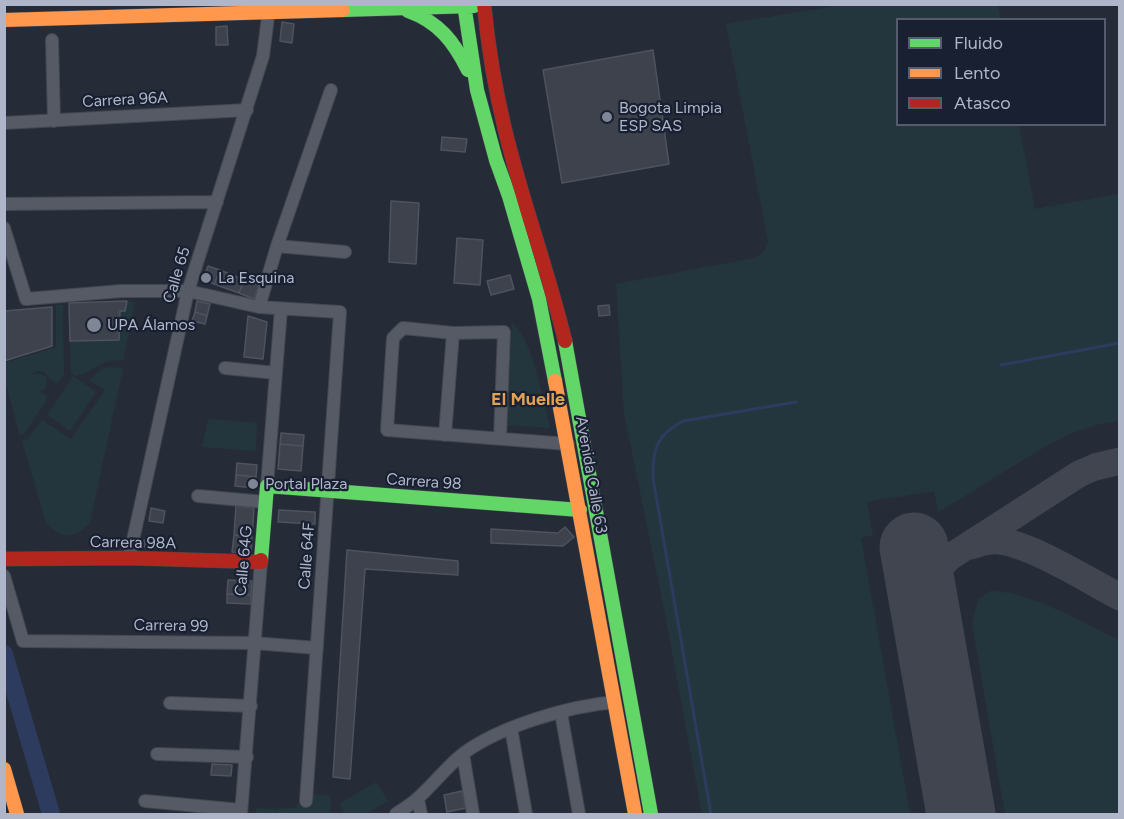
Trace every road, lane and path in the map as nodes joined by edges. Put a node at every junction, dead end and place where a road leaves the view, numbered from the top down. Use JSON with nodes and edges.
{"nodes":[{"id":1,"x":464,"y":5,"type":"edge"},
{"id":2,"x":484,"y":5,"type":"edge"},
{"id":3,"x":267,"y":8,"type":"edge"},
{"id":4,"x":398,"y":8,"type":"junction"},
{"id":5,"x":4,"y":20,"type":"edge"},
{"id":6,"x":52,"y":40,"type":"dead end"},
{"id":7,"x":331,"y":90,"type":"dead end"},
{"id":8,"x":477,"y":90,"type":"junction"},
{"id":9,"x":247,"y":110,"type":"junction"},
{"id":10,"x":54,"y":121,"type":"junction"},
{"id":11,"x":4,"y":123,"type":"edge"},
{"id":12,"x":217,"y":202,"type":"junction"},
{"id":13,"x":4,"y":204,"type":"edge"},
{"id":14,"x":4,"y":228,"type":"edge"},
{"id":15,"x":277,"y":246,"type":"junction"},
{"id":16,"x":345,"y":252,"type":"dead end"},
{"id":17,"x":188,"y":291,"type":"junction"},
{"id":18,"x":259,"y":307,"type":"junction"},
{"id":19,"x":281,"y":309,"type":"junction"},
{"id":20,"x":453,"y":333,"type":"junction"},
{"id":21,"x":225,"y":368,"type":"dead end"},
{"id":22,"x":276,"y":374,"type":"junction"},
{"id":23,"x":445,"y":435,"type":"junction"},
{"id":24,"x":500,"y":438,"type":"junction"},
{"id":25,"x":568,"y":444,"type":"junction"},
{"id":26,"x":267,"y":486,"type":"junction"},
{"id":27,"x":328,"y":492,"type":"junction"},
{"id":28,"x":198,"y":496,"type":"dead end"},
{"id":29,"x":265,"y":502,"type":"junction"},
{"id":30,"x":580,"y":510,"type":"junction"},
{"id":31,"x":129,"y":558,"type":"junction"},
{"id":32,"x":4,"y":560,"type":"edge"},
{"id":33,"x":261,"y":562,"type":"junction"},
{"id":34,"x":4,"y":576,"type":"edge"},
{"id":35,"x":254,"y":643,"type":"junction"},
{"id":36,"x":317,"y":648,"type":"junction"},
{"id":37,"x":615,"y":702,"type":"junction"},
{"id":38,"x":170,"y":703,"type":"dead end"},
{"id":39,"x":251,"y":706,"type":"junction"},
{"id":40,"x":561,"y":713,"type":"junction"},
{"id":41,"x":511,"y":728,"type":"junction"},
{"id":42,"x":157,"y":754,"type":"dead end"},
{"id":43,"x":463,"y":754,"type":"junction"},
{"id":44,"x":247,"y":757,"type":"junction"},
{"id":45,"x":4,"y":769,"type":"edge"},
{"id":46,"x":418,"y":799,"type":"junction"},
{"id":47,"x":145,"y":801,"type":"dead end"},
{"id":48,"x":306,"y":801,"type":"dead end"},
{"id":49,"x":241,"y":812,"type":"edge"},
{"id":50,"x":17,"y":814,"type":"edge"},
{"id":51,"x":396,"y":814,"type":"edge"},
{"id":52,"x":421,"y":814,"type":"edge"},
{"id":53,"x":473,"y":814,"type":"edge"},
{"id":54,"x":525,"y":814,"type":"edge"},
{"id":55,"x":579,"y":814,"type":"edge"},
{"id":56,"x":635,"y":814,"type":"edge"},
{"id":57,"x":651,"y":814,"type":"edge"}],
"edges":[{"from":1,"to":2,"type":"main road"},
{"from":1,"to":4,"type":"main road"},
{"from":1,"to":8,"type":"main road","name":"Avenida Calle 63"},
{"from":2,"to":57,"type":"main road","name":"Avenida Calle 63"},
{"from":3,"to":4,"type":"main road"},
{"from":3,"to":5,"type":"main road"},
{"from":3,"to":9,"type":"street","name":"Calle 65"},
{"from":4,"to":8,"type":"main road"},
{"from":6,"to":10,"type":"street"},
{"from":7,"to":15,"type":"street"},
{"from":8,"to":25,"type":"main road","name":"Avenida Calle 63"},
{"from":9,"to":10,"type":"street","name":"Carrera 96A"},
{"from":9,"to":12,"type":"street","name":"Calle 65"},
{"from":10,"to":11,"type":"street","name":"Carrera 96A"},
{"from":12,"to":13,"type":"street"},
{"from":12,"to":17,"type":"street","name":"Calle 65"},
{"from":14,"to":17,"type":"street"},
{"from":15,"to":16,"type":"street"},
{"from":15,"to":18,"type":"street"},
{"from":17,"to":18,"type":"street"},
{"from":17,"to":31,"type":"street","name":"Calle 65"},
{"from":18,"to":19,"type":"street"},
{"from":19,"to":22,"type":"street","name":"Calle 64G"},
{"from":19,"to":27,"type":"street","name":"Calle 64F"},
{"from":20,"to":23,"type":"street"},
{"from":20,"to":23,"type":"street"},
{"from":20,"to":24,"type":"street"},
{"from":21,"to":22,"type":"street"},
{"from":22,"to":26,"type":"street","name":"Calle 64G"},
{"from":23,"to":24,"type":"street"},
{"from":24,"to":25,"type":"street"},
{"from":25,"to":30,"type":"main road","name":"Avenida Calle 63"},
{"from":26,"to":27,"type":"main road","name":"Carrera 98"},
{"from":26,"to":29,"type":"main road","name":"Calle 64G"},
{"from":27,"to":30,"type":"main road","name":"Carrera 98"},
{"from":27,"to":36,"type":"street","name":"Calle 64F"},
{"from":28,"to":29,"type":"street"},
{"from":29,"to":33,"type":"main road","name":"Calle 64G"},
{"from":30,"to":37,"type":"main road","name":"Avenida Calle 63"},
{"from":31,"to":32,"type":"main road","name":"Carrera 98A"},
{"from":31,"to":33,"type":"main road","name":"Carrera 98A"},
{"from":33,"to":35,"type":"street","name":"Calle 64G"},
{"from":34,"to":35,"type":"street","name":"Carrera 99"},
{"from":35,"to":36,"type":"street","name":"Carrera 99"},
{"from":35,"to":39,"type":"street","name":"Calle 64G"},
{"from":36,"to":48,"type":"street","name":"Calle 64F"},
{"from":37,"to":40,"type":"street"},
{"from":37,"to":56,"type":"main road","name":"Avenida Calle 63"},
{"from":38,"to":39,"type":"street"},
{"from":39,"to":44,"type":"street","name":"Calle 64G"},
{"from":40,"to":41,"type":"street"},
{"from":40,"to":55,"type":"street"},
{"from":41,"to":43,"type":"street"},
{"from":41,"to":54,"type":"street"},
{"from":42,"to":44,"type":"street"},
{"from":43,"to":46,"type":"street"},
{"from":43,"to":53,"type":"street"},
{"from":44,"to":49,"type":"street","name":"Calle 64G"},
{"from":45,"to":50,"type":"main road"},
{"from":46,"to":51,"type":"street"},
{"from":46,"to":52,"type":"street"},
{"from":47,"to":49,"type":"street"}]}
